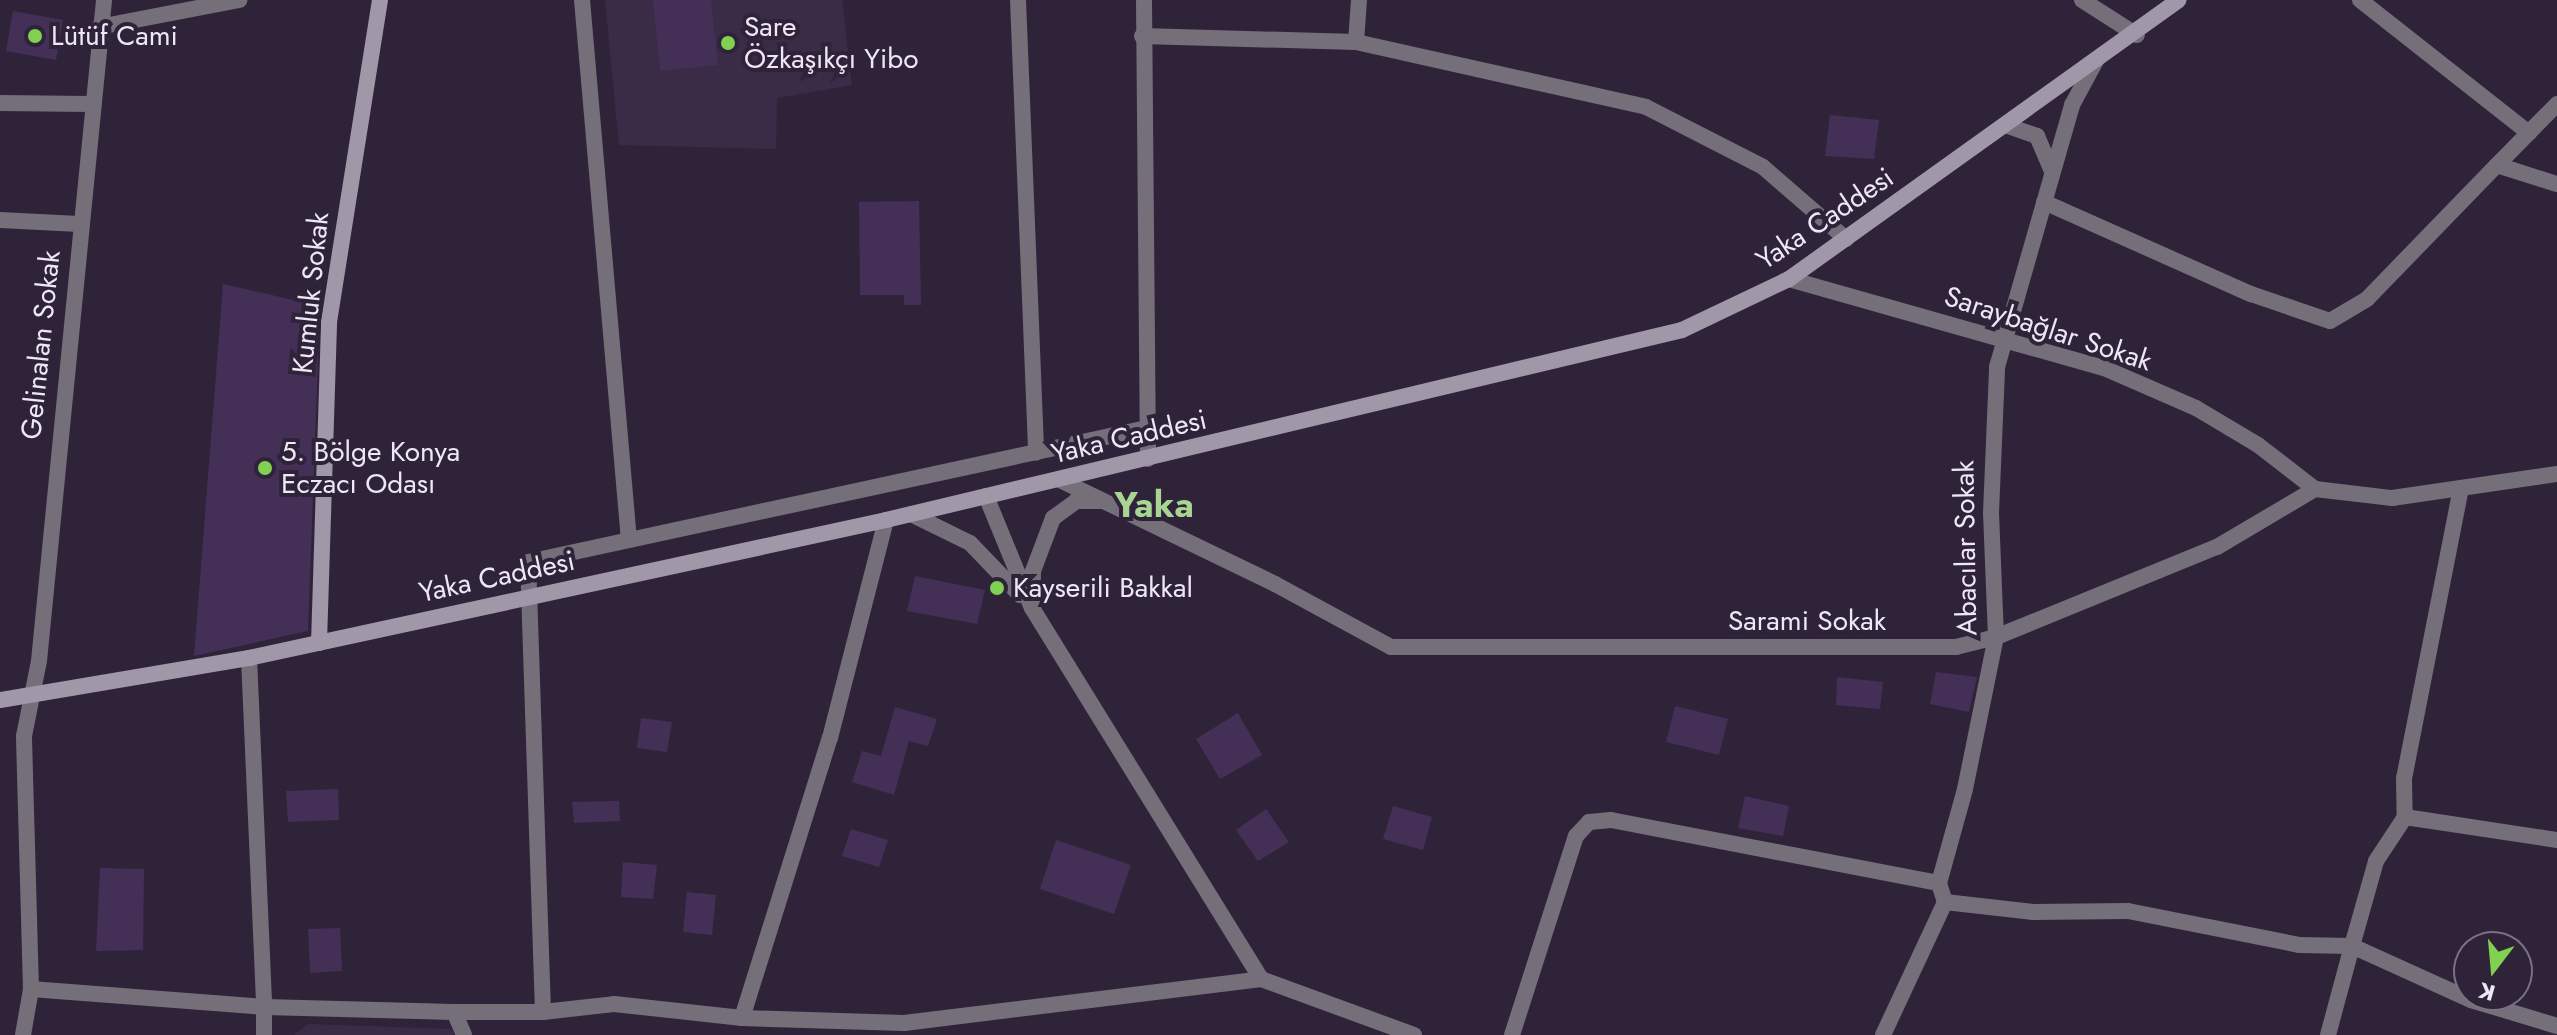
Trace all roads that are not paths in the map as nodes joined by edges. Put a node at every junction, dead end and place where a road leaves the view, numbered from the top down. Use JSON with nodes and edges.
{"nodes":[{"id":1,"x":104,"y":0,"type":"edge"},
{"id":2,"x":239,"y":0,"type":"edge"},
{"id":3,"x":380,"y":0,"type":"edge"},
{"id":4,"x":582,"y":0,"type":"edge"},
{"id":5,"x":1018,"y":0,"type":"edge"},
{"id":6,"x":1144,"y":0,"type":"edge"},
{"id":7,"x":1359,"y":0,"type":"edge"},
{"id":8,"x":2082,"y":0,"type":"edge"},
{"id":9,"x":2178,"y":0,"type":"edge"},
{"id":10,"x":2360,"y":0,"type":"edge"},
{"id":11,"x":99,"y":27,"type":"junction"},
{"id":12,"x":2137,"y":35,"type":"junction"},
{"id":13,"x":1142,"y":36,"type":"junction"},
{"id":14,"x":1356,"y":42,"type":"junction"},
{"id":15,"x":2098,"y":57,"type":"junction"},
{"id":16,"x":0,"y":103,"type":"edge"},
{"id":17,"x":90,"y":104,"type":"junction"},
{"id":18,"x":2557,"y":104,"type":"edge"},
{"id":19,"x":2005,"y":125,"type":"junction"},
{"id":20,"x":2529,"y":133,"type":"junction"},
{"id":21,"x":2497,"y":165,"type":"junction"},
{"id":22,"x":2052,"y":174,"type":"junction"},
{"id":23,"x":2557,"y":184,"type":"edge"},
{"id":24,"x":2044,"y":202,"type":"junction"},
{"id":25,"x":0,"y":220,"type":"edge"},
{"id":26,"x":79,"y":224,"type":"junction"},
{"id":27,"x":1846,"y":239,"type":"junction"},
{"id":28,"x":1789,"y":279,"type":"junction"},
{"id":29,"x":2006,"y":338,"type":"junction"},
{"id":30,"x":1147,"y":428,"type":"junction"},
{"id":31,"x":1036,"y":453,"type":"junction"},
{"id":32,"x":1148,"y":459,"type":"junction"},
{"id":33,"x":2557,"y":474,"type":"edge"},
{"id":34,"x":1060,"y":480,"type":"junction"},
{"id":35,"x":2461,"y":488,"type":"junction"},
{"id":36,"x":2315,"y":489,"type":"junction"},
{"id":37,"x":986,"y":496,"type":"junction"},
{"id":38,"x":1110,"y":501,"type":"junction"},
{"id":39,"x":911,"y":514,"type":"junction"},
{"id":40,"x":886,"y":520,"type":"junction"},
{"id":41,"x":629,"y":540,"type":"junction"},
{"id":42,"x":529,"y":597,"type":"junction"},
{"id":43,"x":1032,"y":608,"type":"junction"},
{"id":44,"x":1996,"y":637,"type":"junction"},
{"id":45,"x":319,"y":643,"type":"junction"},
{"id":46,"x":249,"y":658,"type":"junction"},
{"id":47,"x":32,"y":696,"type":"junction"},
{"id":48,"x":0,"y":700,"type":"edge"},
{"id":49,"x":2405,"y":817,"type":"junction"},
{"id":50,"x":2557,"y":840,"type":"edge"},
{"id":51,"x":1939,"y":883,"type":"junction"},
{"id":52,"x":1945,"y":902,"type":"junction"},
{"id":53,"x":2352,"y":946,"type":"junction"},
{"id":54,"x":1261,"y":979,"type":"junction"},
{"id":55,"x":31,"y":989,"type":"junction"},
{"id":56,"x":264,"y":1007,"type":"junction"},
{"id":57,"x":454,"y":1012,"type":"junction"},
{"id":58,"x":543,"y":1012,"type":"junction"},
{"id":59,"x":742,"y":1018,"type":"junction"},
{"id":60,"x":2557,"y":1026,"type":"edge"},
{"id":61,"x":23,"y":1035,"type":"edge"},
{"id":62,"x":264,"y":1035,"type":"edge"},
{"id":63,"x":464,"y":1035,"type":"edge"},
{"id":64,"x":1414,"y":1035,"type":"edge"},
{"id":65,"x":1512,"y":1035,"type":"edge"},
{"id":66,"x":1883,"y":1035,"type":"edge"},
{"id":67,"x":2328,"y":1035,"type":"edge"}],
"edges":[{"from":1,"to":11,"type":"street","name":"Gelinalan Sokak"},
{"from":2,"to":11,"type":"street"},
{"from":3,"to":45,"type":"street","name":"Kumluk Sokak"},
{"from":4,"to":41,"type":"street"},
{"from":5,"to":31,"type":"street"},
{"from":6,"to":13,"type":"street"},
{"from":7,"to":14,"type":"street"},
{"from":8,"to":12,"type":"street"},
{"from":9,"to":12,"type":"street","name":"Yaka Caddesi"},
{"from":10,"to":20,"type":"street"},
{"from":11,"to":17,"type":"street","name":"Gelinalan Sokak"},
{"from":12,"to":15,"type":"street","name":"Yaka Caddesi"},
{"from":13,"to":14,"type":"street"},
{"from":13,"to":30,"type":"street"},
{"from":14,"to":27,"type":"street"},
{"from":15,"to":19,"type":"street","name":"Yaka Caddesi"},
{"from":15,"to":22,"type":"street","name":"Abacılar Sokak"},
{"from":16,"to":17,"type":"street"},
{"from":17,"to":26,"type":"street","name":"Gelinalan Sokak"},
{"from":18,"to":20,"type":"street"},
{"from":19,"to":22,"type":"street"},
{"from":19,"to":27,"type":"street","name":"Yaka Caddesi"},
{"from":20,"to":21,"type":"street"},
{"from":21,"to":23,"type":"street"},
{"from":21,"to":24,"type":"street"},
{"from":22,"to":24,"type":"street","name":"Abacılar Sokak"},
{"from":24,"to":29,"type":"street","name":"Abacılar Sokak"},
{"from":25,"to":26,"type":"street"},
{"from":26,"to":47,"type":"street","name":"Gelinalan Sokak"},
{"from":27,"to":28,"type":"street","name":"Yaka Caddesi"},
{"from":28,"to":29,"type":"street","name":"Saraybağlar Sokak"},
{"from":28,"to":32,"type":"street","name":"Yaka Caddesi"},
{"from":29,"to":36,"type":"street","name":"Saraybağlar Sokak"},
{"from":29,"to":44,"type":"street","name":"Abacılar Sokak"},
{"from":30,"to":31,"type":"street"},
{"from":30,"to":32,"type":"street"},
{"from":31,"to":41,"type":"street"},
{"from":32,"to":34,"type":"street","name":"Yaka Caddesi"},
{"from":33,"to":35,"type":"street"},
{"from":34,"to":37,"type":"street","name":"Yaka Caddesi"},
{"from":34,"to":38,"type":"street","name":"Sarami Sokak"},
{"from":35,"to":36,"type":"street"},
{"from":35,"to":49,"type":"street"},
{"from":36,"to":44,"type":"street","name":"Sarami Sokak"},
{"from":37,"to":39,"type":"street","name":"Yaka Caddesi"},
{"from":37,"to":43,"type":"street"},
{"from":38,"to":43,"type":"street"},
{"from":38,"to":44,"type":"street","name":"Sarami Sokak"},
{"from":39,"to":40,"type":"street","name":"Yaka Caddesi"},
{"from":39,"to":43,"type":"street"},
{"from":40,"to":42,"type":"street","name":"Yaka Caddesi"},
{"from":40,"to":59,"type":"street"},
{"from":41,"to":42,"type":"street"},
{"from":42,"to":45,"type":"street","name":"Yaka Caddesi"},
{"from":42,"to":58,"type":"street"},
{"from":43,"to":54,"type":"street"},
{"from":44,"to":51,"type":"street","name":"Abacılar Sokak"},
{"from":45,"to":46,"type":"street","name":"Yaka Caddesi"},
{"from":46,"to":47,"type":"street","name":"Yaka Caddesi"},
{"from":46,"to":56,"type":"street"},
{"from":47,"to":48,"type":"street","name":"Yaka Caddesi"},
{"from":47,"to":55,"type":"street","name":"Gelinalan Sokak"},
{"from":49,"to":50,"type":"street"},
{"from":49,"to":53,"type":"street"},
{"from":51,"to":52,"type":"street"},
{"from":51,"to":65,"type":"street"},
{"from":52,"to":53,"type":"street"},
{"from":52,"to":66,"type":"street"},
{"from":53,"to":60,"type":"street"},
{"from":53,"to":67,"type":"street"},
{"from":54,"to":59,"type":"street"},
{"from":54,"to":64,"type":"street"},
{"from":55,"to":56,"type":"street"},
{"from":55,"to":61,"type":"street","name":"Gelinalan Sokak"},
{"from":56,"to":57,"type":"street"},
{"from":56,"to":62,"type":"street"},
{"from":57,"to":58,"type":"street"},
{"from":57,"to":63,"type":"street"},
{"from":58,"to":59,"type":"street"}]}
